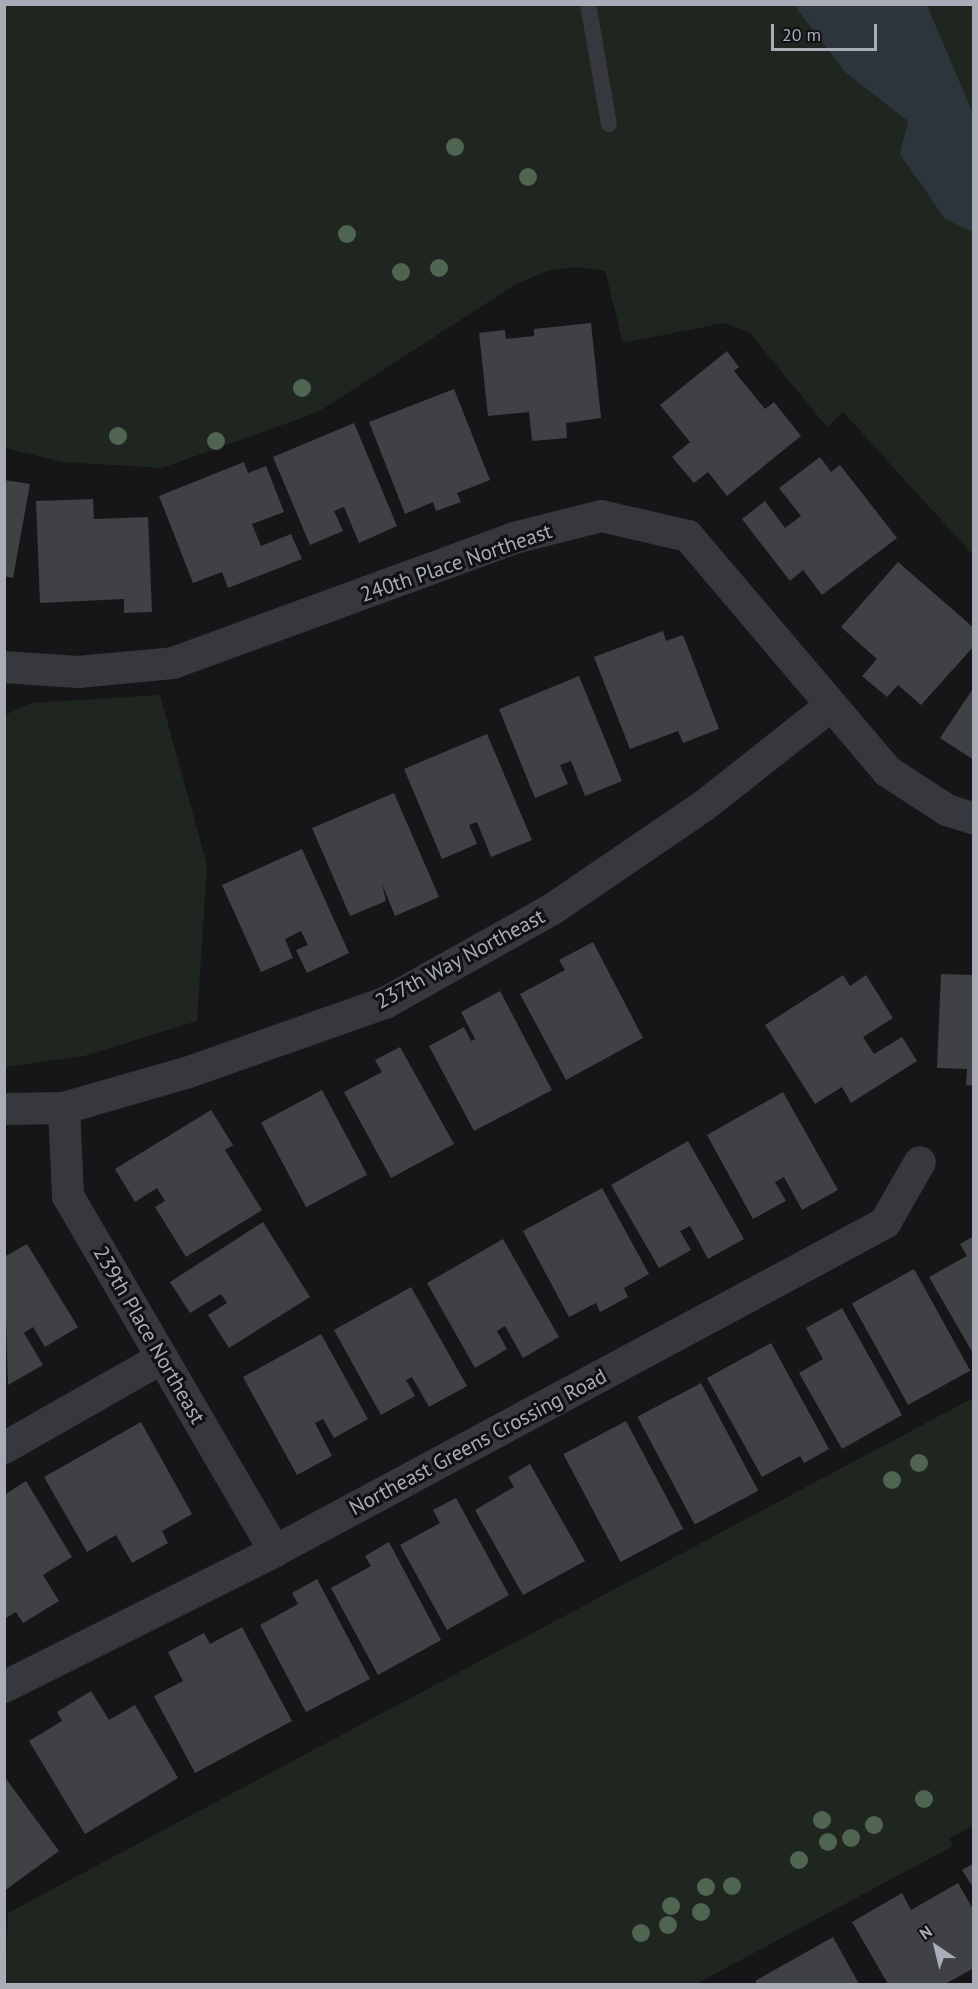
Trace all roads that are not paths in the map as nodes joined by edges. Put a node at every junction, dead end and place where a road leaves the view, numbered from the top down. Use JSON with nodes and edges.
{"nodes":[{"id":1,"x":588,"y":4,"type":"edge"},
{"id":2,"x":609,"y":124,"type":"dead end"},
{"id":3,"x":4,"y":667,"type":"edge"},
{"id":4,"x":829,"y":707,"type":"junction"},
{"id":5,"x":974,"y":819,"type":"edge"},
{"id":6,"x":64,"y":1108,"type":"junction"},
{"id":7,"x":4,"y":1109,"type":"edge"},
{"id":8,"x":920,"y":1162,"type":"dead end"},
{"id":9,"x":162,"y":1358,"type":"junction"},
{"id":10,"x":4,"y":1448,"type":"edge"},
{"id":11,"x":274,"y":1551,"type":"junction"},
{"id":12,"x":4,"y":1687,"type":"edge"}],
"edges":[{"from":1,"to":2,"type":"lane"},
{"from":3,"to":4,"type":"street","name":"240th Place Northeast"},
{"from":4,"to":5,"type":"street","name":"240th Place Northeast"},
{"from":4,"to":6,"type":"street","name":"237th Way Northeast"},
{"from":6,"to":7,"type":"street","name":"237th Way Northeast"},
{"from":6,"to":9,"type":"street","name":"239th Place Northeast"},
{"from":8,"to":11,"type":"street","name":"Northeast Greens Crossing Road"},
{"from":9,"to":10,"type":"street"},
{"from":9,"to":11,"type":"street","name":"239th Place Northeast"},
{"from":11,"to":12,"type":"street","name":"Northeast Greens Crossing Road"}]}
